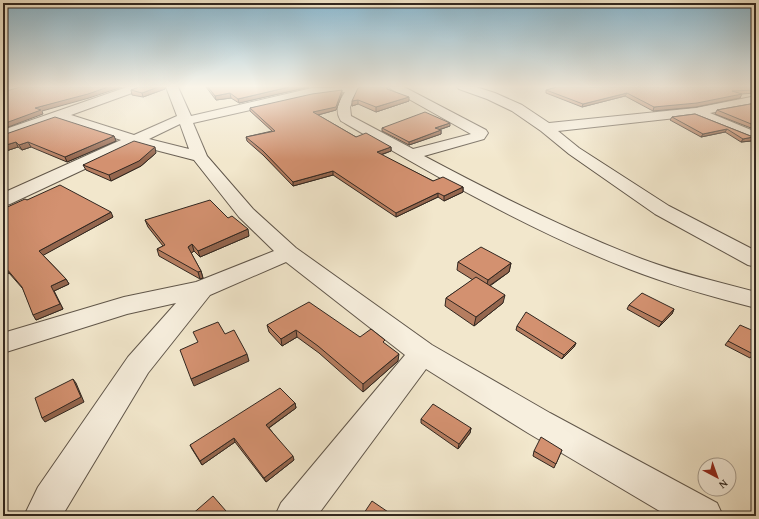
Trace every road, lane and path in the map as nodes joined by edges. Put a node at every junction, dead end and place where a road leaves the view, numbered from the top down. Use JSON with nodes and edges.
{"nodes":[{"id":1,"x":72,"y":111,"type":"edge"},
{"id":2,"x":182,"y":111,"type":"edge"},
{"id":3,"x":222,"y":111,"type":"edge"},
{"id":4,"x":343,"y":111,"type":"edge"},
{"id":5,"x":442,"y":111,"type":"edge"},
{"id":6,"x":522,"y":111,"type":"edge"},
{"id":7,"x":700,"y":111,"type":"edge"},
{"id":8,"x":696,"y":112,"type":"junction"},
{"id":9,"x":59,"y":116,"type":"junction"},
{"id":10,"x":185,"y":119,"type":"junction"},
{"id":11,"x":546,"y":128,"type":"junction"},
{"id":12,"x":3,"y":135,"type":"edge"},
{"id":13,"x":756,"y":137,"type":"edge"},
{"id":14,"x":135,"y":140,"type":"junction"},
{"id":15,"x":410,"y":155,"type":"junction"},
{"id":16,"x":200,"y":157,"type":"junction"},
{"id":17,"x":3,"y":200,"type":"edge"},
{"id":18,"x":288,"y":253,"type":"junction"},
{"id":19,"x":756,"y":260,"type":"edge"},
{"id":20,"x":202,"y":289,"type":"junction"},
{"id":21,"x":756,"y":300,"type":"edge"},
{"id":22,"x":3,"y":343,"type":"edge"},
{"id":23,"x":422,"y":353,"type":"junction"},
{"id":24,"x":43,"y":516,"type":"edge"},
{"id":25,"x":294,"y":516,"type":"edge"},
{"id":26,"x":704,"y":516,"type":"edge"}],
"edges":[{"from":1,"to":9,"type":"street"},
{"from":2,"to":10,"type":"street"},
{"from":3,"to":10,"type":"street"},
{"from":4,"to":15,"type":"street"},
{"from":5,"to":15,"type":"street"},
{"from":6,"to":11,"type":"street"},
{"from":7,"to":8,"type":"street"},
{"from":8,"to":11,"type":"street"},
{"from":8,"to":13,"type":"street"},
{"from":9,"to":12,"type":"street"},
{"from":9,"to":14,"type":"street"},
{"from":10,"to":14,"type":"street"},
{"from":10,"to":16,"type":"street"},
{"from":11,"to":19,"type":"street"},
{"from":14,"to":16,"type":"street"},
{"from":14,"to":17,"type":"street"},
{"from":15,"to":21,"type":"street"},
{"from":16,"to":18,"type":"street"},
{"from":18,"to":20,"type":"street"},
{"from":18,"to":23,"type":"street"},
{"from":20,"to":22,"type":"street"},
{"from":20,"to":24,"type":"street"},
{"from":23,"to":25,"type":"street"},
{"from":23,"to":26,"type":"street"}]}
